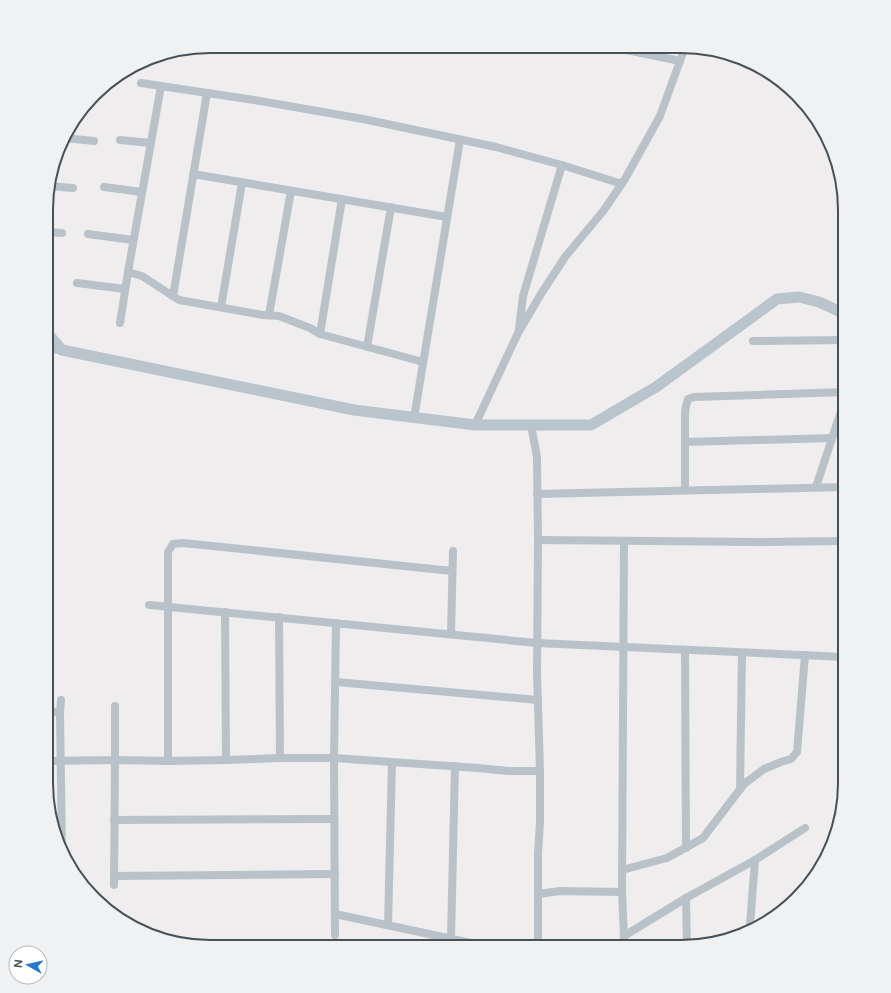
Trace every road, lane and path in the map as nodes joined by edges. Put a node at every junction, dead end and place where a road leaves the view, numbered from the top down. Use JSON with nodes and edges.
{"nodes":[{"id":1,"x":641,"y":53,"type":"edge"},
{"id":2,"x":683,"y":53,"type":"edge"},
{"id":3,"x":680,"y":61,"type":"junction"},
{"id":4,"x":141,"y":83,"type":"dead end"},
{"id":5,"x":161,"y":86,"type":"junction"},
{"id":6,"x":207,"y":93,"type":"junction"},
{"id":7,"x":70,"y":139,"type":"edge"},
{"id":8,"x":120,"y":140,"type":"dead end"},
{"id":9,"x":460,"y":140,"type":"junction"},
{"id":10,"x":94,"y":141,"type":"dead end"},
{"id":11,"x":151,"y":143,"type":"junction"},
{"id":12,"x":562,"y":165,"type":"junction"},
{"id":13,"x":193,"y":174,"type":"junction"},
{"id":14,"x":242,"y":182,"type":"junction"},
{"id":15,"x":622,"y":184,"type":"junction"},
{"id":16,"x":55,"y":187,"type":"edge"},
{"id":17,"x":73,"y":188,"type":"dead end"},
{"id":18,"x":104,"y":188,"type":"dead end"},
{"id":19,"x":291,"y":191,"type":"junction"},
{"id":20,"x":142,"y":192,"type":"junction"},
{"id":21,"x":342,"y":199,"type":"junction"},
{"id":22,"x":391,"y":208,"type":"junction"},
{"id":23,"x":447,"y":217,"type":"junction"},
{"id":24,"x":53,"y":232,"type":"edge"},
{"id":25,"x":62,"y":233,"type":"dead end"},
{"id":26,"x":88,"y":234,"type":"dead end"},
{"id":27,"x":134,"y":240,"type":"junction"},
{"id":28,"x":128,"y":272,"type":"junction"},
{"id":29,"x":77,"y":283,"type":"dead end"},
{"id":30,"x":125,"y":288,"type":"junction"},
{"id":31,"x":173,"y":296,"type":"junction"},
{"id":32,"x":221,"y":307,"type":"junction"},
{"id":33,"x":838,"y":311,"type":"edge"},
{"id":34,"x":269,"y":315,"type":"junction"},
{"id":35,"x":120,"y":323,"type":"dead end"},
{"id":36,"x":320,"y":334,"type":"junction"},
{"id":37,"x":518,"y":334,"type":"junction"},
{"id":38,"x":53,"y":340,"type":"edge"},
{"id":39,"x":753,"y":340,"type":"dead end"},
{"id":40,"x":838,"y":340,"type":"edge"},
{"id":41,"x":367,"y":347,"type":"junction"},
{"id":42,"x":53,"y":349,"type":"edge"},
{"id":43,"x":62,"y":350,"type":"junction"},
{"id":44,"x":423,"y":362,"type":"junction"},
{"id":45,"x":838,"y":392,"type":"edge"},
{"id":46,"x":414,"y":418,"type":"junction"},
{"id":47,"x":838,"y":420,"type":"edge"},
{"id":48,"x":475,"y":425,"type":"junction"},
{"id":49,"x":531,"y":425,"type":"junction"},
{"id":50,"x":832,"y":438,"type":"junction"},
{"id":51,"x":685,"y":442,"type":"junction"},
{"id":52,"x":816,"y":487,"type":"junction"},
{"id":53,"x":838,"y":487,"type":"edge"},
{"id":54,"x":685,"y":490,"type":"junction"},
{"id":55,"x":537,"y":494,"type":"junction"},
{"id":56,"x":538,"y":540,"type":"junction"},
{"id":57,"x":624,"y":541,"type":"junction"},
{"id":58,"x":838,"y":541,"type":"edge"},
{"id":59,"x":453,"y":551,"type":"dead end"},
{"id":60,"x":452,"y":571,"type":"junction"},
{"id":61,"x":149,"y":605,"type":"dead end"},
{"id":62,"x":168,"y":606,"type":"junction"},
{"id":63,"x":225,"y":612,"type":"junction"},
{"id":64,"x":279,"y":617,"type":"junction"},
{"id":65,"x":336,"y":623,"type":"junction"},
{"id":66,"x":451,"y":634,"type":"junction"},
{"id":67,"x":537,"y":643,"type":"junction"},
{"id":68,"x":623,"y":647,"type":"junction"},
{"id":69,"x":685,"y":650,"type":"junction"},
{"id":70,"x":742,"y":653,"type":"junction"},
{"id":71,"x":805,"y":655,"type":"junction"},
{"id":72,"x":838,"y":657,"type":"edge"},
{"id":73,"x":336,"y":682,"type":"junction"},
{"id":74,"x":61,"y":700,"type":"dead end"},
{"id":75,"x":538,"y":700,"type":"junction"},
{"id":76,"x":115,"y":706,"type":"dead end"},
{"id":77,"x":53,"y":712,"type":"edge"},
{"id":78,"x":60,"y":713,"type":"junction"},
{"id":79,"x":280,"y":758,"type":"junction"},
{"id":80,"x":334,"y":758,"type":"junction"},
{"id":81,"x":53,"y":760,"type":"edge"},
{"id":82,"x":60,"y":760,"type":"junction"},
{"id":83,"x":115,"y":760,"type":"junction"},
{"id":84,"x":226,"y":760,"type":"junction"},
{"id":85,"x":168,"y":761,"type":"junction"},
{"id":86,"x":392,"y":762,"type":"junction"},
{"id":87,"x":455,"y":766,"type":"junction"},
{"id":88,"x":540,"y":771,"type":"junction"},
{"id":89,"x":740,"y":789,"type":"junction"},
{"id":90,"x":334,"y":819,"type":"junction"},
{"id":91,"x":114,"y":820,"type":"junction"},
{"id":92,"x":61,"y":825,"type":"joint"},
{"id":93,"x":805,"y":828,"type":"dead end"},
{"id":94,"x":61,"y":834,"type":"edge"},
{"id":95,"x":686,"y":848,"type":"junction"},
{"id":96,"x":755,"y":860,"type":"junction"},
{"id":97,"x":622,"y":870,"type":"junction"},
{"id":98,"x":335,"y":874,"type":"junction"},
{"id":99,"x":114,"y":876,"type":"junction"},
{"id":100,"x":114,"y":885,"type":"dead end"},
{"id":101,"x":622,"y":892,"type":"junction"},
{"id":102,"x":538,"y":894,"type":"junction"},
{"id":103,"x":686,"y":898,"type":"junction"},
{"id":104,"x":335,"y":914,"type":"junction"},
{"id":105,"x":750,"y":924,"type":"edge"},
{"id":106,"x":388,"y":925,"type":"junction"},
{"id":107,"x":335,"y":935,"type":"dead end"},
{"id":108,"x":624,"y":936,"type":"junction"},
{"id":109,"x":451,"y":938,"type":"junction"},
{"id":110,"x":460,"y":940,"type":"edge"},
{"id":111,"x":538,"y":940,"type":"edge"},
{"id":112,"x":624,"y":940,"type":"edge"},
{"id":113,"x":687,"y":940,"type":"edge"}],
"edges":[{"from":1,"to":3,"type":"street"},
{"from":2,"to":3,"type":"street"},
{"from":3,"to":15,"type":"street"},
{"from":4,"to":5,"type":"street"},
{"from":5,"to":6,"type":"street"},
{"from":5,"to":11,"type":"street"},
{"from":6,"to":9,"type":"street"},
{"from":6,"to":13,"type":"street"},
{"from":7,"to":10,"type":"street"},
{"from":8,"to":11,"type":"street"},
{"from":9,"to":12,"type":"street"},
{"from":9,"to":23,"type":"street"},
{"from":11,"to":20,"type":"street"},
{"from":12,"to":15,"type":"street"},
{"from":12,"to":37,"type":"street"},
{"from":13,"to":14,"type":"street"},
{"from":13,"to":31,"type":"street"},
{"from":14,"to":19,"type":"street"},
{"from":14,"to":32,"type":"street"},
{"from":15,"to":37,"type":"street"},
{"from":16,"to":17,"type":"street"},
{"from":18,"to":20,"type":"street"},
{"from":19,"to":21,"type":"street"},
{"from":19,"to":34,"type":"street"},
{"from":20,"to":27,"type":"street"},
{"from":21,"to":22,"type":"street"},
{"from":21,"to":36,"type":"street"},
{"from":22,"to":23,"type":"street"},
{"from":22,"to":41,"type":"street"},
{"from":23,"to":44,"type":"street"},
{"from":24,"to":25,"type":"street"},
{"from":26,"to":27,"type":"street"},
{"from":27,"to":28,"type":"street"},
{"from":28,"to":30,"type":"street"},
{"from":28,"to":31,"type":"street"},
{"from":29,"to":30,"type":"street"},
{"from":30,"to":35,"type":"street"},
{"from":31,"to":32,"type":"street"},
{"from":32,"to":34,"type":"street"},
{"from":33,"to":49,"type":"main road"},
{"from":34,"to":36,"type":"street"},
{"from":36,"to":41,"type":"street"},
{"from":37,"to":48,"type":"street"},
{"from":38,"to":43,"type":"main road"},
{"from":39,"to":40,"type":"street"},
{"from":41,"to":44,"type":"street"},
{"from":42,"to":43,"type":"street"},
{"from":43,"to":46,"type":"main road"},
{"from":44,"to":46,"type":"street"},
{"from":45,"to":51,"type":"street"},
{"from":46,"to":48,"type":"main road"},
{"from":47,"to":50,"type":"street"},
{"from":48,"to":49,"type":"main road"},
{"from":49,"to":55,"type":"street"},
{"from":50,"to":51,"type":"street"},
{"from":50,"to":52,"type":"street"},
{"from":51,"to":54,"type":"street"},
{"from":52,"to":53,"type":"street"},
{"from":52,"to":54,"type":"street"},
{"from":54,"to":55,"type":"street"},
{"from":55,"to":56,"type":"street"},
{"from":56,"to":57,"type":"street"},
{"from":56,"to":67,"type":"street"},
{"from":57,"to":58,"type":"street"},
{"from":57,"to":68,"type":"street"},
{"from":59,"to":60,"type":"street"},
{"from":60,"to":62,"type":"street"},
{"from":60,"to":66,"type":"street"},
{"from":61,"to":62,"type":"street"},
{"from":62,"to":63,"type":"street"},
{"from":62,"to":85,"type":"street"},
{"from":63,"to":64,"type":"street"},
{"from":63,"to":84,"type":"street"},
{"from":64,"to":65,"type":"street"},
{"from":64,"to":79,"type":"street"},
{"from":65,"to":66,"type":"street"},
{"from":65,"to":73,"type":"street"},
{"from":66,"to":67,"type":"street"},
{"from":67,"to":68,"type":"street"},
{"from":67,"to":75,"type":"street"},
{"from":68,"to":69,"type":"street"},
{"from":68,"to":97,"type":"street"},
{"from":69,"to":70,"type":"street"},
{"from":69,"to":95,"type":"street"},
{"from":70,"to":71,"type":"street"},
{"from":70,"to":89,"type":"street"},
{"from":71,"to":72,"type":"street"},
{"from":71,"to":89,"type":"street"},
{"from":73,"to":75,"type":"street"},
{"from":73,"to":80,"type":"street"},
{"from":74,"to":78,"type":"street"},
{"from":75,"to":88,"type":"street"},
{"from":76,"to":83,"type":"street"},
{"from":77,"to":78,"type":"street"},
{"from":78,"to":82,"type":"street"},
{"from":79,"to":80,"type":"street"},
{"from":79,"to":84,"type":"street"},
{"from":80,"to":86,"type":"street"},
{"from":80,"to":90,"type":"street"},
{"from":81,"to":82,"type":"street"},
{"from":82,"to":83,"type":"street"},
{"from":82,"to":92,"type":"street"},
{"from":83,"to":85,"type":"street"},
{"from":83,"to":91,"type":"street"},
{"from":84,"to":85,"type":"street"},
{"from":86,"to":87,"type":"street"},
{"from":86,"to":106,"type":"street"},
{"from":87,"to":88,"type":"street"},
{"from":87,"to":109,"type":"street"},
{"from":88,"to":102,"type":"street"},
{"from":89,"to":95,"type":"street"},
{"from":90,"to":91,"type":"street"},
{"from":90,"to":98,"type":"street"},
{"from":91,"to":99,"type":"street"},
{"from":92,"to":94,"type":"street"},
{"from":93,"to":96,"type":"street"},
{"from":95,"to":97,"type":"street"},
{"from":96,"to":103,"type":"street"},
{"from":96,"to":105,"type":"street"},
{"from":97,"to":101,"type":"street"},
{"from":98,"to":99,"type":"street"},
{"from":98,"to":104,"type":"street"},
{"from":99,"to":100,"type":"street"},
{"from":101,"to":102,"type":"street"},
{"from":101,"to":108,"type":"street"},
{"from":102,"to":111,"type":"street"},
{"from":103,"to":108,"type":"street"},
{"from":103,"to":113,"type":"street"},
{"from":104,"to":106,"type":"street"},
{"from":104,"to":107,"type":"street"},
{"from":106,"to":109,"type":"street"},
{"from":108,"to":112,"type":"street"},
{"from":109,"to":110,"type":"street"}]}
